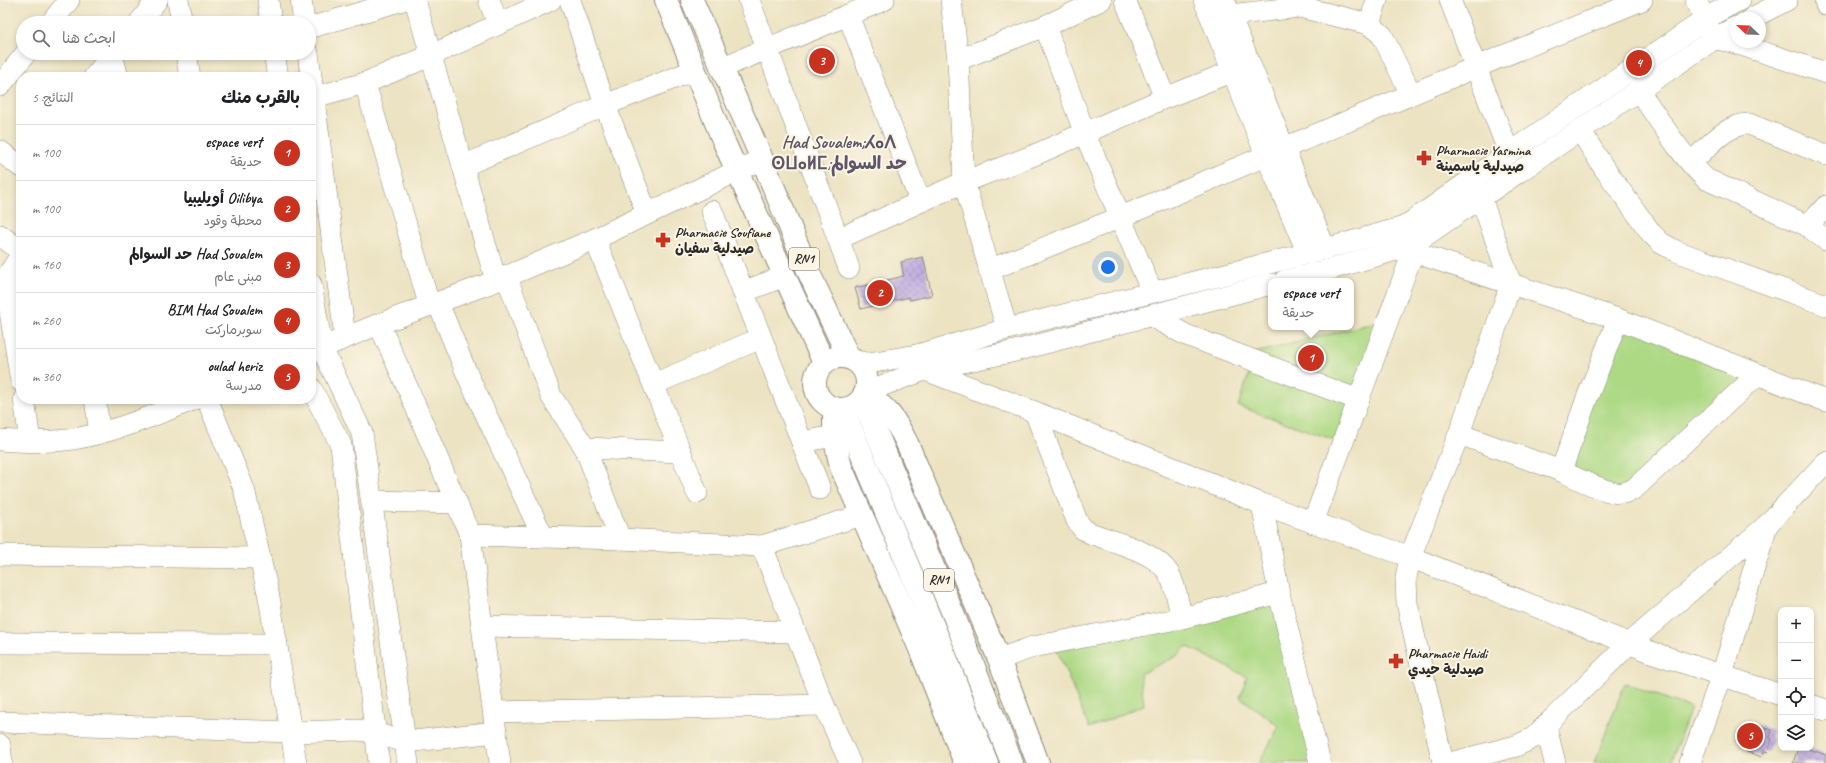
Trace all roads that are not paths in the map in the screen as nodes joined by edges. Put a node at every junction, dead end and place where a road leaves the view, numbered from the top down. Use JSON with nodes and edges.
{"nodes":[{"id":1,"x":69,"y":0,"type":"edge"},
{"id":2,"x":157,"y":0,"type":"edge"},
{"id":3,"x":178,"y":0,"type":"edge"},
{"id":4,"x":268,"y":0,"type":"edge"},
{"id":5,"x":300,"y":0,"type":"edge"},
{"id":6,"x":403,"y":0,"type":"edge"},
{"id":7,"x":415,"y":0,"type":"edge"},
{"id":8,"x":489,"y":0,"type":"edge"},
{"id":9,"x":551,"y":0,"type":"edge"},
{"id":10,"x":570,"y":0,"type":"edge"},
{"id":11,"x":666,"y":0,"type":"edge"},
{"id":12,"x":692,"y":0,"type":"edge"},
{"id":13,"x":749,"y":0,"type":"edge"},
{"id":14,"x":884,"y":0,"type":"edge"},
{"id":15,"x":951,"y":0,"type":"edge"},
{"id":16,"x":1101,"y":0,"type":"edge"},
{"id":17,"x":1126,"y":0,"type":"edge"},
{"id":18,"x":1204,"y":0,"type":"edge"},
{"id":19,"x":1377,"y":0,"type":"edge"},
{"id":20,"x":1450,"y":0,"type":"edge"},
{"id":21,"x":1642,"y":0,"type":"edge"},
{"id":22,"x":1696,"y":0,"type":"edge"},
{"id":23,"x":1740,"y":0,"type":"edge"},
{"id":24,"x":1786,"y":0,"type":"edge"},
{"id":25,"x":1825,"y":0,"type":"edge"},
{"id":26,"x":1826,"y":5,"type":"edge"},
{"id":27,"x":1227,"y":8,"type":"edge"},
{"id":28,"x":1710,"y":11,"type":"edge"},
{"id":29,"x":1763,"y":12,"type":"edge"},
{"id":30,"x":848,"y":15,"type":"junction"},
{"id":31,"x":56,"y":16,"type":"edge"},
{"id":32,"x":144,"y":16,"type":"edge"},
{"id":33,"x":181,"y":16,"type":"edge"},
{"id":34,"x":269,"y":16,"type":"edge"},
{"id":35,"x":303,"y":16,"type":"edge"},
{"id":36,"x":498,"y":24,"type":"junction"},
{"id":37,"x":1369,"y":24,"type":"junction"},
{"id":38,"x":316,"y":26,"type":"edge"},
{"id":39,"x":1045,"y":26,"type":"junction"},
{"id":40,"x":1727,"y":35,"type":"edge"},
{"id":41,"x":767,"y":48,"type":"junction"},
{"id":42,"x":432,"y":56,"type":"junction"},
{"id":43,"x":20,"y":60,"type":"edge"},
{"id":44,"x":108,"y":60,"type":"edge"},
{"id":45,"x":114,"y":60,"type":"edge"},
{"id":46,"x":187,"y":60,"type":"edge"},
{"id":47,"x":275,"y":60,"type":"edge"},
{"id":48,"x":309,"y":60,"type":"edge"},
{"id":49,"x":958,"y":60,"type":"junction"},
{"id":50,"x":1476,"y":67,"type":"junction"},
{"id":51,"x":721,"y":68,"type":"junction"},
{"id":52,"x":695,"y":70,"type":"junction"},
{"id":53,"x":1233,"y":71,"type":"junction"},
{"id":54,"x":98,"y":72,"type":"edge"},
{"id":55,"x":117,"y":72,"type":"edge"},
{"id":56,"x":189,"y":72,"type":"edge"},
{"id":57,"x":277,"y":72,"type":"edge"},
{"id":58,"x":311,"y":72,"type":"edge"},
{"id":59,"x":1826,"y":73,"type":"edge"},
{"id":60,"x":365,"y":83,"type":"junction"},
{"id":61,"x":0,"y":86,"type":"edge"},
{"id":62,"x":1638,"y":90,"type":"junction"},
{"id":63,"x":1411,"y":94,"type":"junction"},
{"id":64,"x":316,"y":97,"type":"edge"},
{"id":65,"x":1165,"y":98,"type":"junction"},
{"id":66,"x":605,"y":104,"type":"junction"},
{"id":67,"x":1580,"y":130,"type":"junction"},
{"id":68,"x":316,"y":134,"type":"edge"},
{"id":69,"x":1085,"y":134,"type":"junction"},
{"id":70,"x":0,"y":151,"type":"edge"},
{"id":71,"x":1274,"y":151,"type":"junction"},
{"id":72,"x":1509,"y":153,"type":"junction"},
{"id":73,"x":1826,"y":155,"type":"edge"},
{"id":74,"x":762,"y":159,"type":"junction"},
{"id":75,"x":1691,"y":162,"type":"junction"},
{"id":76,"x":16,"y":163,"type":"edge"},
{"id":77,"x":463,"y":166,"type":"junction"},
{"id":78,"x":737,"y":172,"type":"junction"},
{"id":79,"x":964,"y":182,"type":"junction"},
{"id":80,"x":1481,"y":198,"type":"junction"},
{"id":81,"x":920,"y":201,"type":"junction"},
{"id":82,"x":1826,"y":206,"type":"edge"},
{"id":83,"x":712,"y":211,"type":"dead end"},
{"id":84,"x":647,"y":214,"type":"junction"},
{"id":85,"x":1121,"y":217,"type":"junction"},
{"id":86,"x":1806,"y":225,"type":"junction"},
{"id":87,"x":0,"y":235,"type":"edge"},
{"id":88,"x":595,"y":239,"type":"junction"},
{"id":89,"x":838,"y":239,"type":"junction"},
{"id":90,"x":1826,"y":240,"type":"edge"},
{"id":91,"x":1409,"y":242,"type":"junction"},
{"id":92,"x":16,"y":247,"type":"edge"},
{"id":93,"x":1317,"y":252,"type":"junction"},
{"id":94,"x":16,"y":263,"type":"edge"},
{"id":95,"x":849,"y":268,"type":"dead end"},
{"id":96,"x":989,"y":270,"type":"junction"},
{"id":97,"x":785,"y":276,"type":"junction"},
{"id":98,"x":501,"y":278,"type":"junction"},
{"id":99,"x":1296,"y":278,"type":"edge"},
{"id":100,"x":3,"y":283,"type":"edge"},
{"id":101,"x":1511,"y":284,"type":"junction"},
{"id":102,"x":1268,"y":285,"type":"edge"},
{"id":103,"x":743,"y":292,"type":"junction"},
{"id":104,"x":1152,"y":292,"type":"junction"},
{"id":105,"x":433,"y":304,"type":"junction"},
{"id":106,"x":1826,"y":305,"type":"edge"},
{"id":107,"x":1151,"y":316,"type":"junction"},
{"id":108,"x":1618,"y":320,"type":"junction"},
{"id":109,"x":378,"y":324,"type":"junction"},
{"id":110,"x":1007,"y":329,"type":"junction"},
{"id":111,"x":345,"y":337,"type":"junction"},
{"id":112,"x":761,"y":338,"type":"junction"},
{"id":113,"x":316,"y":350,"type":"edge"},
{"id":114,"x":16,"y":354,"type":"edge"},
{"id":115,"x":852,"y":360,"type":"junction"},
{"id":116,"x":824,"y":363,"type":"junction"},
{"id":117,"x":921,"y":363,"type":"junction"},
{"id":118,"x":1757,"y":375,"type":"junction"},
{"id":119,"x":654,"y":384,"type":"junction"},
{"id":120,"x":865,"y":394,"type":"junction"},
{"id":121,"x":316,"y":398,"type":"edge"},
{"id":122,"x":1359,"y":400,"type":"junction"},
{"id":123,"x":1826,"y":400,"type":"edge"},
{"id":124,"x":25,"y":404,"type":"edge"},
{"id":125,"x":96,"y":404,"type":"edge"},
{"id":126,"x":209,"y":404,"type":"edge"},
{"id":127,"x":166,"y":405,"type":"edge"},
{"id":128,"x":838,"y":409,"type":"junction"},
{"id":129,"x":1035,"y":412,"type":"junction"},
{"id":130,"x":100,"y":432,"type":"junction"},
{"id":131,"x":1459,"y":434,"type":"junction"},
{"id":132,"x":834,"y":436,"type":"junction"},
{"id":133,"x":0,"y":440,"type":"edge"},
{"id":134,"x":30,"y":441,"type":"junction"},
{"id":135,"x":802,"y":442,"type":"junction"},
{"id":136,"x":585,"y":448,"type":"junction"},
{"id":137,"x":681,"y":452,"type":"junction"},
{"id":138,"x":1826,"y":462,"type":"edge"},
{"id":139,"x":1561,"y":471,"type":"junction"},
{"id":140,"x":820,"y":489,"type":"dead end"},
{"id":141,"x":697,"y":493,"type":"dead end"},
{"id":142,"x":372,"y":502,"type":"junction"},
{"id":143,"x":456,"y":503,"type":"junction"},
{"id":144,"x":1262,"y":504,"type":"junction"},
{"id":145,"x":862,"y":515,"type":"junction"},
{"id":146,"x":1313,"y":523,"type":"junction"},
{"id":147,"x":1767,"y":525,"type":"junction"},
{"id":148,"x":470,"y":535,"type":"junction"},
{"id":149,"x":543,"y":537,"type":"junction"},
{"id":150,"x":620,"y":539,"type":"junction"},
{"id":151,"x":762,"y":546,"type":"junction"},
{"id":152,"x":0,"y":554,"type":"edge"},
{"id":153,"x":260,"y":558,"type":"junction"},
{"id":154,"x":1410,"y":558,"type":"junction"},
{"id":155,"x":1279,"y":593,"type":"junction"},
{"id":156,"x":976,"y":608,"type":"junction"},
{"id":157,"x":954,"y":616,"type":"junction"},
{"id":158,"x":1182,"y":618,"type":"junction"},
{"id":159,"x":482,"y":626,"type":"junction"},
{"id":160,"x":795,"y":632,"type":"junction"},
{"id":161,"x":0,"y":643,"type":"edge"},
{"id":162,"x":1630,"y":643,"type":"junction"},
{"id":163,"x":277,"y":644,"type":"junction"},
{"id":164,"x":999,"y":659,"type":"junction"},
{"id":165,"x":1722,"y":675,"type":"junction"},
{"id":166,"x":1778,"y":694,"type":"edge"},
{"id":167,"x":824,"y":705,"type":"junction"},
{"id":168,"x":1814,"y":706,"type":"edge"},
{"id":169,"x":1826,"y":710,"type":"edge"},
{"id":170,"x":494,"y":712,"type":"junction"},
{"id":171,"x":0,"y":722,"type":"edge"},
{"id":172,"x":1546,"y":727,"type":"junction"},
{"id":173,"x":291,"y":732,"type":"junction"},
{"id":174,"x":496,"y":732,"type":"junction"},
{"id":175,"x":375,"y":733,"type":"junction"},
{"id":176,"x":405,"y":742,"type":"junction"},
{"id":177,"x":0,"y":745,"type":"edge"},
{"id":178,"x":2,"y":763,"type":"edge"},
{"id":179,"x":296,"y":763,"type":"edge"},
{"id":180,"x":379,"y":763,"type":"edge"},
{"id":181,"x":408,"y":763,"type":"edge"},
{"id":182,"x":500,"y":763,"type":"edge"},
{"id":183,"x":850,"y":763,"type":"edge"},
{"id":184,"x":965,"y":763,"type":"edge"},
{"id":185,"x":987,"y":763,"type":"edge"},
{"id":186,"x":1012,"y":763,"type":"edge"},
{"id":187,"x":1038,"y":763,"type":"edge"},
{"id":188,"x":1320,"y":763,"type":"edge"},
{"id":189,"x":1443,"y":763,"type":"edge"},
{"id":190,"x":1450,"y":763,"type":"edge"},
{"id":191,"x":1555,"y":763,"type":"edge"},
{"id":192,"x":1690,"y":763,"type":"edge"}],
"edges":[{"from":1,"to":31,"type":"street"},
{"from":2,"to":32,"type":"street"},
{"from":3,"to":33,"type":"street"},
{"from":4,"to":34,"type":"street"},
{"from":5,"to":35,"type":"street"},
{"from":6,"to":38,"type":"street"},
{"from":7,"to":42,"type":"street"},
{"from":8,"to":36,"type":"street"},
{"from":9,"to":36,"type":"street"},
{"from":10,"to":66,"type":"street"},
{"from":11,"to":52,"type":"main road","number":"RN1"},
{"from":12,"to":51,"type":"main road","number":"RN1"},
{"from":13,"to":41,"type":"street"},
{"from":14,"to":30,"type":"street"},
{"from":15,"to":49,"type":"street"},
{"from":16,"to":39,"type":"street"},
{"from":17,"to":65,"type":"street"},
{"from":18,"to":53,"type":"street"},
{"from":19,"to":37,"type":"street"},
{"from":20,"to":50,"type":"street"},
{"from":21,"to":50,"type":"street"},
{"from":22,"to":28,"type":"street"},
{"from":23,"to":28,"type":"street"},
{"from":24,"to":29,"type":"street"},
{"from":25,"to":26,"type":"street"},
{"from":27,"to":37,"type":"street"},
{"from":27,"to":71,"type":"street"},
{"from":28,"to":40,"type":"street"},
{"from":28,"to":72,"type":"street"},
{"from":30,"to":41,"type":"street"},
{"from":30,"to":81,"type":"street"},
{"from":36,"to":42,"type":"street"},
{"from":37,"to":63,"type":"street"},
{"from":39,"to":49,"type":"street"},
{"from":39,"to":69,"type":"street"},
{"from":40,"to":59,"type":"street"},
{"from":40,"to":62,"type":"street"},
{"from":41,"to":51,"type":"street"},
{"from":41,"to":89,"type":"street"},
{"from":42,"to":60,"type":"street"},
{"from":42,"to":77,"type":"street"},
{"from":43,"to":61,"type":"street"},
{"from":44,"to":54,"type":"street"},
{"from":45,"to":55,"type":"street"},
{"from":46,"to":56,"type":"street"},
{"from":47,"to":57,"type":"street"},
{"from":48,"to":58,"type":"street"},
{"from":49,"to":79,"type":"street"},
{"from":50,"to":63,"type":"street"},
{"from":50,"to":72,"type":"street"},
{"from":51,"to":74,"type":"main road","number":"RN1"},
{"from":52,"to":66,"type":"street"},
{"from":52,"to":78,"type":"main road","number":"RN1"},
{"from":53,"to":65,"type":"street"},
{"from":53,"to":71,"type":"street"},
{"from":60,"to":64,"type":"street"},
{"from":60,"to":105,"type":"street"},
{"from":62,"to":67,"type":"street"},
{"from":62,"to":75,"type":"street"},
{"from":63,"to":71,"type":"street"},
{"from":65,"to":69,"type":"street"},
{"from":66,"to":77,"type":"street"},
{"from":66,"to":84,"type":"street"},
{"from":67,"to":80,"type":"street"},
{"from":67,"to":106,"type":"street"},
{"from":68,"to":111,"type":"street"},
{"from":69,"to":79,"type":"street"},
{"from":69,"to":85,"type":"street"},
{"from":70,"to":76,"type":"street"},
{"from":71,"to":85,"type":"street"},
{"from":71,"to":93,"type":"street"},
{"from":72,"to":91,"type":"street"},
{"from":73,"to":75,"type":"street"},
{"from":74,"to":78,"type":"street"},
{"from":74,"to":115,"type":"main road","number":"RN1"},
{"from":75,"to":86,"type":"street"},
{"from":77,"to":98,"type":"street"},
{"from":78,"to":84,"type":"street"},
{"from":78,"to":97,"type":"main road","number":"RN1"},
{"from":79,"to":81,"type":"street"},
{"from":79,"to":96,"type":"street"},
{"from":80,"to":91,"type":"street"},
{"from":80,"to":101,"type":"street"},
{"from":81,"to":89,"type":"street"},
{"from":82,"to":86,"type":"street"},
{"from":83,"to":103,"type":"street"},
{"from":84,"to":88,"type":"street"},
{"from":85,"to":96,"type":"street"},
{"from":85,"to":104,"type":"street"},
{"from":86,"to":90,"type":"street"},
{"from":87,"to":92,"type":"street"},
{"from":88,"to":98,"type":"street"},
{"from":88,"to":119,"type":"street"},
{"from":89,"to":95,"type":"street"},
{"from":91,"to":93,"type":"street"},
{"from":91,"to":99,"type":"street"},
{"from":91,"to":101,"type":"street"},
{"from":91,"to":122,"type":"street"},
{"from":93,"to":104,"type":"street"},
{"from":94,"to":100,"type":"street"},
{"from":96,"to":110,"type":"street"},
{"from":97,"to":103,"type":"street"},
{"from":97,"to":116,"type":"main road","number":"RN1"},
{"from":98,"to":105,"type":"street"},
{"from":98,"to":136,"type":"street"},
{"from":100,"to":114,"type":"street"},
{"from":101,"to":108,"type":"street"},
{"from":101,"to":131,"type":"street"},
{"from":102,"to":107,"type":"street"},
{"from":103,"to":112,"type":"street"},
{"from":104,"to":110,"type":"street"},
{"from":105,"to":109,"type":"street"},
{"from":105,"to":149,"type":"street"},
{"from":107,"to":117,"type":"street"},
{"from":107,"to":122,"type":"street"},
{"from":108,"to":118,"type":"street"},
{"from":108,"to":139,"type":"street"},
{"from":109,"to":111,"type":"street"},
{"from":109,"to":143,"type":"street"},
{"from":110,"to":117,"type":"street"},
{"from":111,"to":113,"type":"street"},
{"from":112,"to":119,"type":"street"},
{"from":112,"to":135,"type":"street"},
{"from":113,"to":142,"type":"street"},
{"from":115,"to":116,"type":"main road"},
{"from":115,"to":117,"type":"street"},
{"from":115,"to":120,"type":"main road","number":"RN1"},
{"from":116,"to":128,"type":"main road","number":"RN1"},
{"from":117,"to":120,"type":"street"},
{"from":117,"to":129,"type":"street"},
{"from":118,"to":123,"type":"street"},
{"from":118,"to":139,"type":"street"},
{"from":119,"to":137,"type":"street"},
{"from":120,"to":128,"type":"main road"},
{"from":120,"to":156,"type":"main road"},
{"from":120,"to":157,"type":"main road","number":"RN1"},
{"from":121,"to":175,"type":"street"},
{"from":122,"to":146,"type":"street"},
{"from":124,"to":134,"type":"street"},
{"from":125,"to":130,"type":"street"},
{"from":126,"to":153,"type":"street"},
{"from":127,"to":130,"type":"street"},
{"from":128,"to":132,"type":"main road"},
{"from":128,"to":185,"type":"main road","number":"RN1"},
{"from":129,"to":144,"type":"street"},
{"from":129,"to":158,"type":"street"},
{"from":130,"to":134,"type":"street"},
{"from":131,"to":139,"type":"street"},
{"from":131,"to":154,"type":"street"},
{"from":132,"to":135,"type":"street"},
{"from":132,"to":145,"type":"main road"},
{"from":133,"to":134,"type":"street"},
{"from":135,"to":140,"type":"street"},
{"from":136,"to":137,"type":"street"},
{"from":136,"to":150,"type":"street"},
{"from":137,"to":141,"type":"street"},
{"from":138,"to":147,"type":"street"},
{"from":142,"to":143,"type":"street"},
{"from":142,"to":176,"type":"street"},
{"from":143,"to":148,"type":"street"},
{"from":144,"to":146,"type":"street"},
{"from":144,"to":155,"type":"street"},
{"from":145,"to":151,"type":"street"},
{"from":145,"to":184,"type":"main road"},
{"from":146,"to":154,"type":"street"},
{"from":147,"to":162,"type":"street"},
{"from":147,"to":165,"type":"street"},
{"from":148,"to":149,"type":"street"},
{"from":148,"to":159,"type":"street"},
{"from":149,"to":150,"type":"street"},
{"from":150,"to":151,"type":"street"},
{"from":151,"to":160,"type":"street"},
{"from":152,"to":153,"type":"street"},
{"from":153,"to":163,"type":"street"},
{"from":154,"to":162,"type":"street"},
{"from":154,"to":189,"type":"street"},
{"from":155,"to":158,"type":"street"},
{"from":155,"to":188,"type":"street"},
{"from":156,"to":157,"type":"main road"},
{"from":156,"to":164,"type":"main road"},
{"from":157,"to":186,"type":"main road","number":"RN1"},
{"from":158,"to":164,"type":"street"},
{"from":159,"to":160,"type":"street"},
{"from":159,"to":170,"type":"street"},
{"from":160,"to":167,"type":"street"},
{"from":161,"to":163,"type":"street"},
{"from":162,"to":165,"type":"street"},
{"from":162,"to":172,"type":"street"},
{"from":163,"to":173,"type":"street"},
{"from":164,"to":187,"type":"main road"},
{"from":165,"to":166,"type":"street"},
{"from":165,"to":192,"type":"street"},
{"from":167,"to":170,"type":"street"},
{"from":167,"to":183,"type":"street"},
{"from":168,"to":169,"type":"street"},
{"from":170,"to":174,"type":"street"},
{"from":171,"to":173,"type":"street"},
{"from":172,"to":190,"type":"street"},
{"from":172,"to":191,"type":"street"},
{"from":173,"to":175,"type":"street"},
{"from":173,"to":179,"type":"street"},
{"from":174,"to":176,"type":"street"},
{"from":174,"to":182,"type":"street"},
{"from":175,"to":176,"type":"street"},
{"from":175,"to":180,"type":"street"},
{"from":176,"to":181,"type":"street"},
{"from":177,"to":178,"type":"street"}]}
